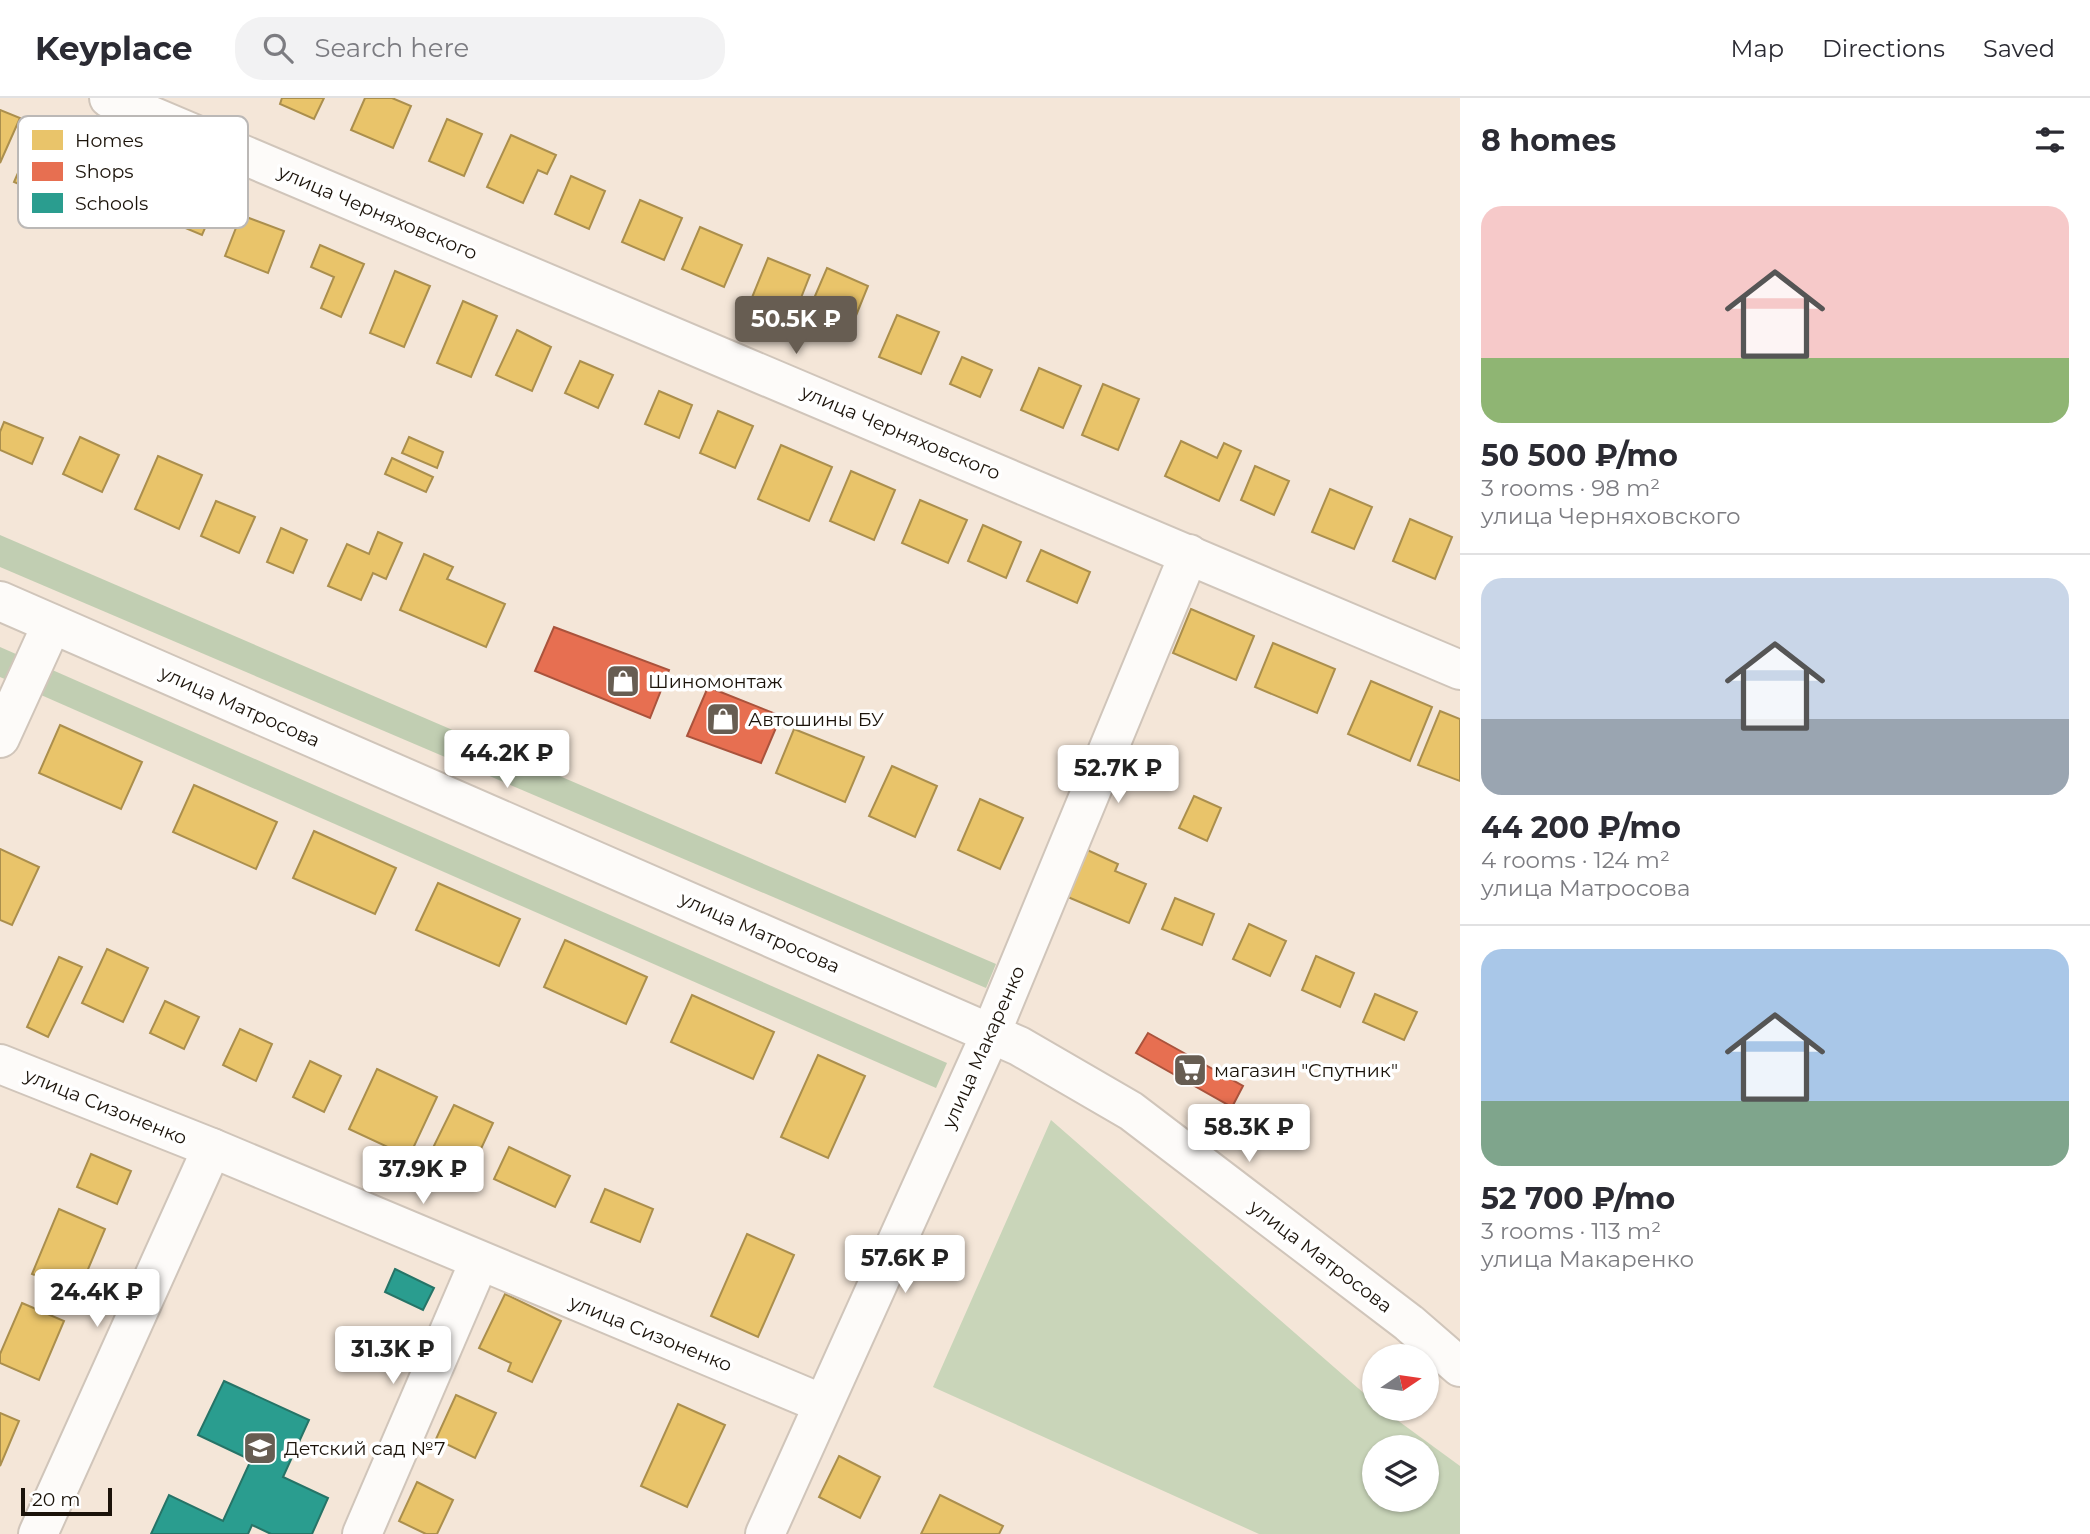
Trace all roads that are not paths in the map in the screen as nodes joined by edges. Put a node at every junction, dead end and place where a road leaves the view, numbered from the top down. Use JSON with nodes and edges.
{"nodes":[{"id":1,"x":109,"y":98,"type":"edge"},
{"id":2,"x":152,"y":116,"type":"edge"},
{"id":3,"x":248,"y":157,"type":"edge"},
{"id":4,"x":1189,"y":554,"type":"junction"},
{"id":5,"x":0,"y":601,"type":"edge"},
{"id":6,"x":52,"y":624,"type":"junction"},
{"id":7,"x":1460,"y":670,"type":"edge"},
{"id":8,"x":0,"y":738,"type":"edge"},
{"id":9,"x":991,"y":1033,"type":"junction"},
{"id":10,"x":0,"y":1064,"type":"edge"},
{"id":11,"x":212,"y":1148,"type":"junction"},
{"id":12,"x":479,"y":1262,"type":"junction"},
{"id":13,"x":1460,"y":1367,"type":"edge"},
{"id":14,"x":823,"y":1404,"type":"junction"},
{"id":15,"x":38,"y":1534,"type":"edge"},
{"id":16,"x":362,"y":1534,"type":"edge"},
{"id":17,"x":765,"y":1534,"type":"edge"}],
"edges":[{"from":1,"to":2,"type":"street","name":"улица Черняховского"},
{"from":3,"to":4,"type":"street","name":"улица Черняховского"},
{"from":4,"to":7,"type":"street","name":"улица Черняховского"},
{"from":4,"to":9,"type":"street","name":"улица Макаренко"},
{"from":5,"to":6,"type":"street","name":"улица Матросова"},
{"from":6,"to":8,"type":"street"},
{"from":6,"to":9,"type":"street","name":"улица Матросова"},
{"from":9,"to":13,"type":"street","name":"улица Матросова"},
{"from":9,"to":14,"type":"street","name":"улица Макаренко"},
{"from":10,"to":11,"type":"street","name":"улица Сизоненко"},
{"from":11,"to":12,"type":"street","name":"улица Сизоненко"},
{"from":11,"to":15,"type":"street","name":"улица Сизоненко"},
{"from":12,"to":14,"type":"street","name":"улица Сизоненко"},
{"from":12,"to":16,"type":"street"},
{"from":14,"to":17,"type":"street","name":"улица Макаренко"}]}
